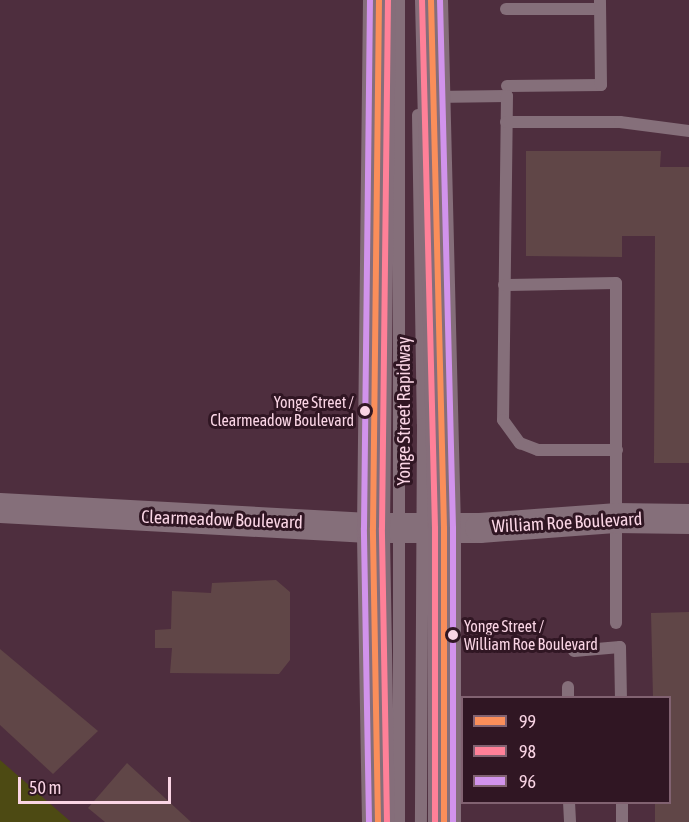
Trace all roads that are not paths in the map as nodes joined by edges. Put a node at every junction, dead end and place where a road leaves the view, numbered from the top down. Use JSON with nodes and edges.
{"nodes":[{"id":1,"x":379,"y":0,"type":"edge"},
{"id":2,"x":399,"y":0,"type":"edge"},
{"id":3,"x":417,"y":0,"type":"edge"},
{"id":4,"x":431,"y":0,"type":"edge"},
{"id":5,"x":600,"y":5,"type":"edge"},
{"id":6,"x":506,"y":9,"type":"dead end"},
{"id":7,"x":507,"y":86,"type":"dead end"},
{"id":8,"x":433,"y":97,"type":"junction"},
{"id":9,"x":506,"y":122,"type":"junction"},
{"id":10,"x":689,"y":131,"type":"edge"},
{"id":11,"x":504,"y":285,"type":"junction"},
{"id":12,"x":617,"y":450,"type":"junction"},
{"id":13,"x":0,"y":508,"type":"edge"},
{"id":14,"x":615,"y":519,"type":"junction"},
{"id":15,"x":689,"y":519,"type":"edge"},
{"id":16,"x":410,"y":528,"type":"junction"},
{"id":17,"x":616,"y":623,"type":"dead end"},
{"id":18,"x":574,"y":651,"type":"dead end"},
{"id":19,"x":621,"y":696,"type":"edge"},
{"id":20,"x":569,"y":804,"type":"edge"},
{"id":21,"x":622,"y":804,"type":"edge"},
{"id":22,"x":378,"y":822,"type":"edge"},
{"id":23,"x":399,"y":822,"type":"edge"},
{"id":24,"x":421,"y":822,"type":"edge"},
{"id":25,"x":444,"y":822,"type":"edge"},
{"id":26,"x":570,"y":822,"type":"edge"},
{"id":27,"x":622,"y":822,"type":"edge"}],
"edges":[{"from":1,"to":16,"type":"main road"},
{"from":2,"to":16,"type":"lane","name":"Yonge Street Rapidway"},
{"from":3,"to":16,"type":"lane","name":"Yonge Street Rapidway"},
{"from":4,"to":8,"type":"main road"},
{"from":5,"to":6,"type":"lane"},
{"from":5,"to":7,"type":"lane"},
{"from":8,"to":9,"type":"lane"},
{"from":8,"to":16,"type":"main road"},
{"from":9,"to":10,"type":"lane"},
{"from":9,"to":11,"type":"lane"},
{"from":11,"to":12,"type":"lane"},
{"from":11,"to":12,"type":"lane"},
{"from":12,"to":14,"type":"lane"},
{"from":13,"to":16,"type":"street","name":"Clearmeadow Boulevard"},
{"from":14,"to":15,"type":"street","name":"William Roe Boulevard"},
{"from":14,"to":16,"type":"street","name":"William Roe Boulevard"},
{"from":14,"to":17,"type":"lane"},
{"from":16,"to":22,"type":"main road"},
{"from":16,"to":23,"type":"lane","name":"Yonge Street Rapidway"},
{"from":16,"to":24,"type":"lane","name":"Yonge Street Rapidway"},
{"from":16,"to":25,"type":"main road"},
{"from":18,"to":19,"type":"lane"},
{"from":20,"to":26,"type":"lane"},
{"from":21,"to":27,"type":"lane"}]}
